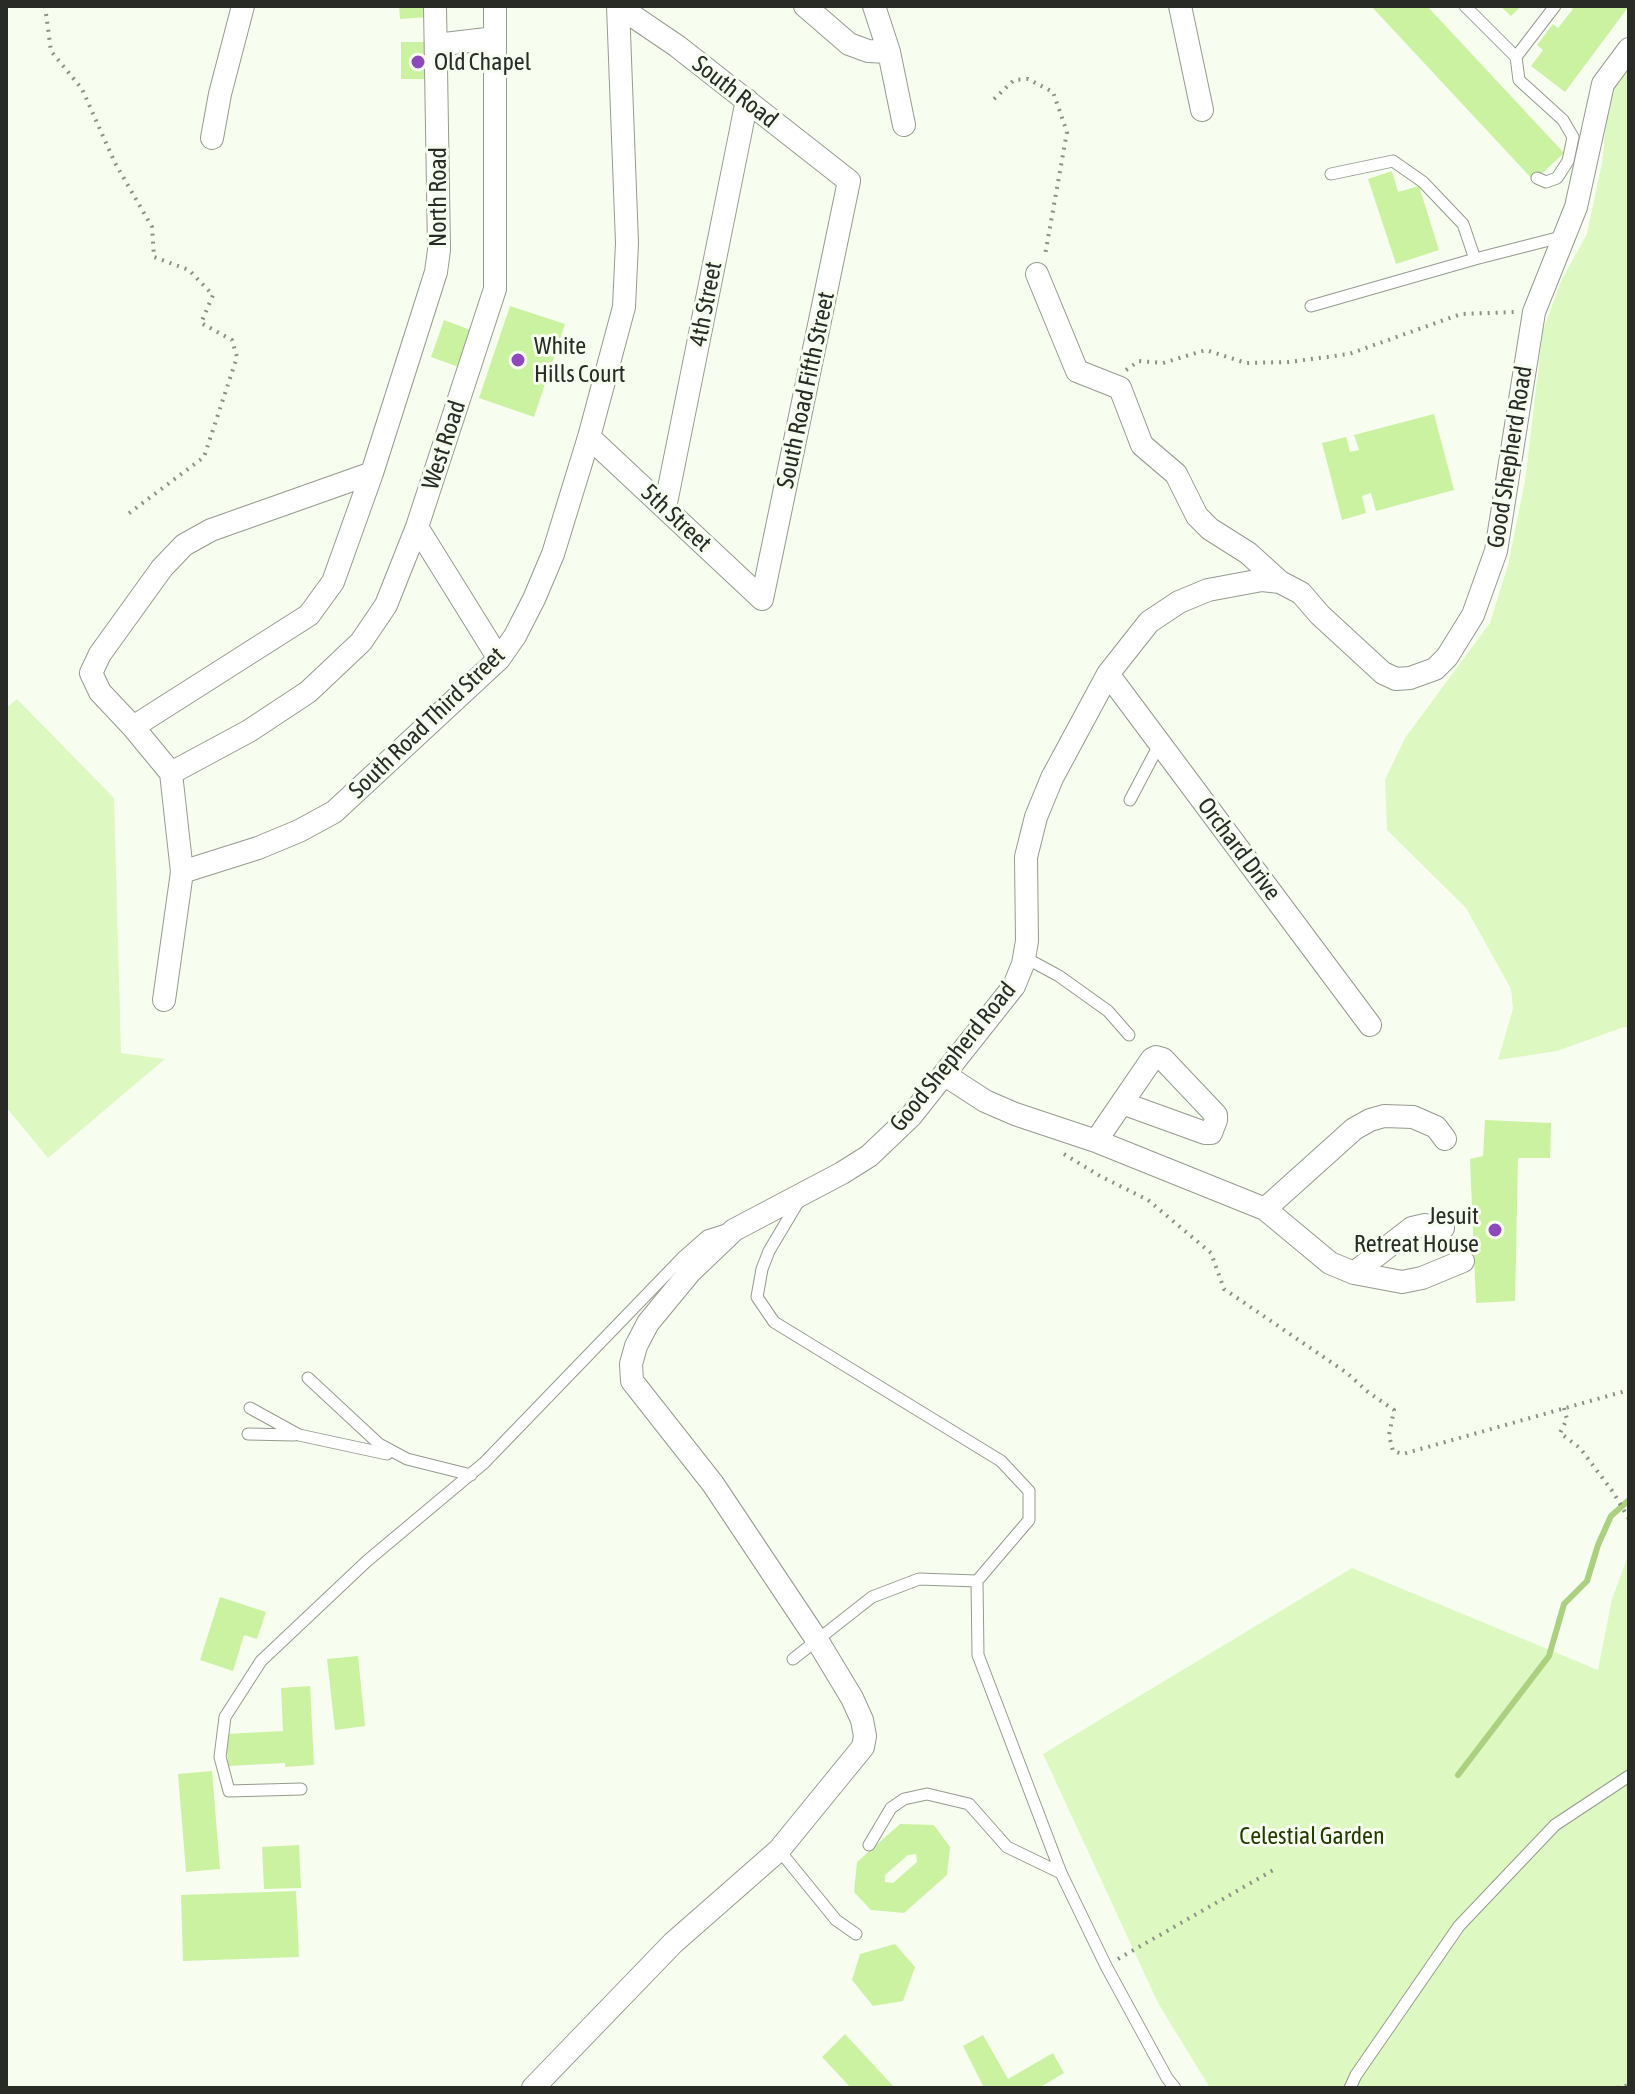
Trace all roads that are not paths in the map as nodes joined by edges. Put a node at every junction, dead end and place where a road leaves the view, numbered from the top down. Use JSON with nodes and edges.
{"nodes":[{"id":1,"x":243,"y":6,"type":"edge"},
{"id":2,"x":435,"y":6,"type":"edge"},
{"id":3,"x":495,"y":6,"type":"edge"},
{"id":4,"x":618,"y":6,"type":"edge"},
{"id":5,"x":805,"y":6,"type":"edge"},
{"id":6,"x":874,"y":6,"type":"edge"},
{"id":7,"x":1180,"y":6,"type":"edge"},
{"id":8,"x":1465,"y":6,"type":"edge"},
{"id":9,"x":1555,"y":6,"type":"edge"},
{"id":10,"x":495,"y":38,"type":"junction"},
{"id":11,"x":436,"y":45,"type":"junction"},
{"id":12,"x":1629,"y":49,"type":"edge"},
{"id":13,"x":889,"y":52,"type":"junction"},
{"id":14,"x":1516,"y":57,"type":"junction"},
{"id":15,"x":747,"y":100,"type":"junction"},
{"id":16,"x":1202,"y":110,"type":"dead end"},
{"id":17,"x":904,"y":125,"type":"dead end"},
{"id":18,"x":212,"y":138,"type":"dead end"},
{"id":19,"x":1331,"y":174,"type":"dead end"},
{"id":20,"x":1537,"y":178,"type":"dead end"},
{"id":21,"x":849,"y":181,"type":"joint"},
{"id":22,"x":1566,"y":236,"type":"junction"},
{"id":23,"x":1475,"y":259,"type":"junction"},
{"id":24,"x":1037,"y":274,"type":"road end"},
{"id":25,"x":1311,"y":306,"type":"dead end"},
{"id":26,"x":589,"y":437,"type":"junction"},
{"id":27,"x":372,"y":473,"type":"junction"},
{"id":28,"x":665,"y":508,"type":"junction"},
{"id":29,"x":417,"y":527,"type":"junction"},
{"id":30,"x":1280,"y":582,"type":"junction"},
{"id":31,"x":762,"y":599,"type":"joint"},
{"id":32,"x":499,"y":659,"type":"junction"},
{"id":33,"x":1108,"y":674,"type":"junction"},
{"id":34,"x":133,"y":727,"type":"junction"},
{"id":35,"x":1160,"y":743,"type":"junction"},
{"id":36,"x":171,"y":773,"type":"junction"},
{"id":37,"x":1130,"y":800,"type":"dead end"},
{"id":38,"x":182,"y":872,"type":"junction"},
{"id":39,"x":1024,"y":957,"type":"junction"},
{"id":40,"x":164,"y":1000,"type":"dead end"},
{"id":41,"x":1370,"y":1025,"type":"dead end"},
{"id":42,"x":1129,"y":1035,"type":"dead end"},
{"id":43,"x":945,"y":1075,"type":"junction"},
{"id":44,"x":1122,"y":1103,"type":"dead end"},
{"id":45,"x":1445,"y":1139,"type":"dead end"},
{"id":46,"x":1096,"y":1141,"type":"junction"},
{"id":47,"x":805,"y":1192,"type":"junction"},
{"id":48,"x":1265,"y":1209,"type":"junction"},
{"id":49,"x":1443,"y":1228,"type":"dead end"},
{"id":50,"x":734,"y":1230,"type":"junction"},
{"id":51,"x":1463,"y":1261,"type":"dead end"},
{"id":52,"x":1354,"y":1273,"type":"junction"},
{"id":53,"x":308,"y":1378,"type":"dead end"},
{"id":54,"x":250,"y":1408,"type":"dead end"},
{"id":55,"x":248,"y":1434,"type":"dead end"},
{"id":56,"x":299,"y":1435,"type":"junction"},
{"id":57,"x":407,"y":1459,"type":"junction"},
{"id":58,"x":471,"y":1475,"type":"junction"},
{"id":59,"x":977,"y":1581,"type":"junction"},
{"id":60,"x":817,"y":1640,"type":"junction"},
{"id":61,"x":793,"y":1659,"type":"dead end"},
{"id":62,"x":1629,"y":1776,"type":"edge"},
{"id":63,"x":301,"y":1789,"type":"dead end"},
{"id":64,"x":869,"y":1845,"type":"dead end"},
{"id":65,"x":779,"y":1850,"type":"junction"},
{"id":66,"x":1061,"y":1873,"type":"junction"},
{"id":67,"x":856,"y":1934,"type":"dead end"},
{"id":68,"x":533,"y":2088,"type":"edge"},
{"id":69,"x":1175,"y":2088,"type":"edge"},
{"id":70,"x":1350,"y":2088,"type":"edge"}],
"edges":[{"from":1,"to":18,"type":"street"},
{"from":2,"to":11,"type":"street","name":"North Road"},
{"from":3,"to":10,"type":"street","name":"West Road"},
{"from":4,"to":15,"type":"street","name":"South Road"},
{"from":4,"to":26,"type":"street","name":"South Road Third Street"},
{"from":5,"to":13,"type":"street"},
{"from":6,"to":13,"type":"street"},
{"from":7,"to":16,"type":"street"},
{"from":8,"to":14,"type":"lane"},
{"from":9,"to":14,"type":"lane"},
{"from":10,"to":11,"type":"street"},
{"from":10,"to":29,"type":"street","name":"West Road"},
{"from":11,"to":27,"type":"street","name":"North Road"},
{"from":12,"to":22,"type":"street","name":"Good Shepherd Road"},
{"from":13,"to":17,"type":"street"},
{"from":14,"to":20,"type":"lane"},
{"from":15,"to":21,"type":"street","name":"South Road"},
{"from":15,"to":28,"type":"street","name":"4th Street"},
{"from":19,"to":23,"type":"lane"},
{"from":21,"to":31,"type":"street","name":"South Road Fifth Street"},
{"from":22,"to":23,"type":"lane"},
{"from":22,"to":30,"type":"street","name":"Good Shepherd Road"},
{"from":23,"to":25,"type":"lane"},
{"from":24,"to":30,"type":"street"},
{"from":26,"to":28,"type":"street","name":"5th Street"},
{"from":26,"to":32,"type":"street","name":"South Road Third Street"},
{"from":27,"to":34,"type":"street","name":"North Road"},
{"from":27,"to":34,"type":"street"},
{"from":28,"to":31,"type":"street","name":"5th Street"},
{"from":29,"to":32,"type":"street"},
{"from":29,"to":36,"type":"street","name":"West Road"},
{"from":30,"to":33,"type":"street","name":"Good Shepherd Road"},
{"from":32,"to":38,"type":"street","name":"South Road Third Street"},
{"from":33,"to":35,"type":"street","name":"Orchard Drive"},
{"from":33,"to":39,"type":"street","name":"Good Shepherd Road"},
{"from":34,"to":36,"type":"street"},
{"from":35,"to":37,"type":"lane"},
{"from":35,"to":41,"type":"street","name":"Orchard Drive"},
{"from":36,"to":38,"type":"street"},
{"from":38,"to":40,"type":"street"},
{"from":39,"to":42,"type":"lane"},
{"from":39,"to":43,"type":"street","name":"Good Shepherd Road"},
{"from":43,"to":46,"type":"street"},
{"from":43,"to":47,"type":"street","name":"Good Shepherd Road"},
{"from":44,"to":46,"type":"street"},
{"from":45,"to":48,"type":"street"},
{"from":46,"to":48,"type":"street"},
{"from":47,"to":50,"type":"street","name":"Good Shepherd Road"},
{"from":47,"to":59,"type":"lane"},
{"from":48,"to":52,"type":"street"},
{"from":49,"to":52,"type":"street"},
{"from":50,"to":58,"type":"lane"},
{"from":50,"to":60,"type":"street","name":"Good Shepherd Road"},
{"from":51,"to":52,"type":"street"},
{"from":53,"to":57,"type":"lane"},
{"from":54,"to":56,"type":"lane"},
{"from":55,"to":56,"type":"lane"},
{"from":56,"to":57,"type":"lane"},
{"from":57,"to":58,"type":"lane"},
{"from":58,"to":63,"type":"lane"},
{"from":59,"to":60,"type":"lane"},
{"from":59,"to":66,"type":"lane"},
{"from":60,"to":61,"type":"lane"},
{"from":60,"to":65,"type":"street"},
{"from":62,"to":70,"type":"lane"},
{"from":64,"to":66,"type":"lane"},
{"from":65,"to":67,"type":"lane"},
{"from":65,"to":68,"type":"street"},
{"from":66,"to":69,"type":"lane"}]}
